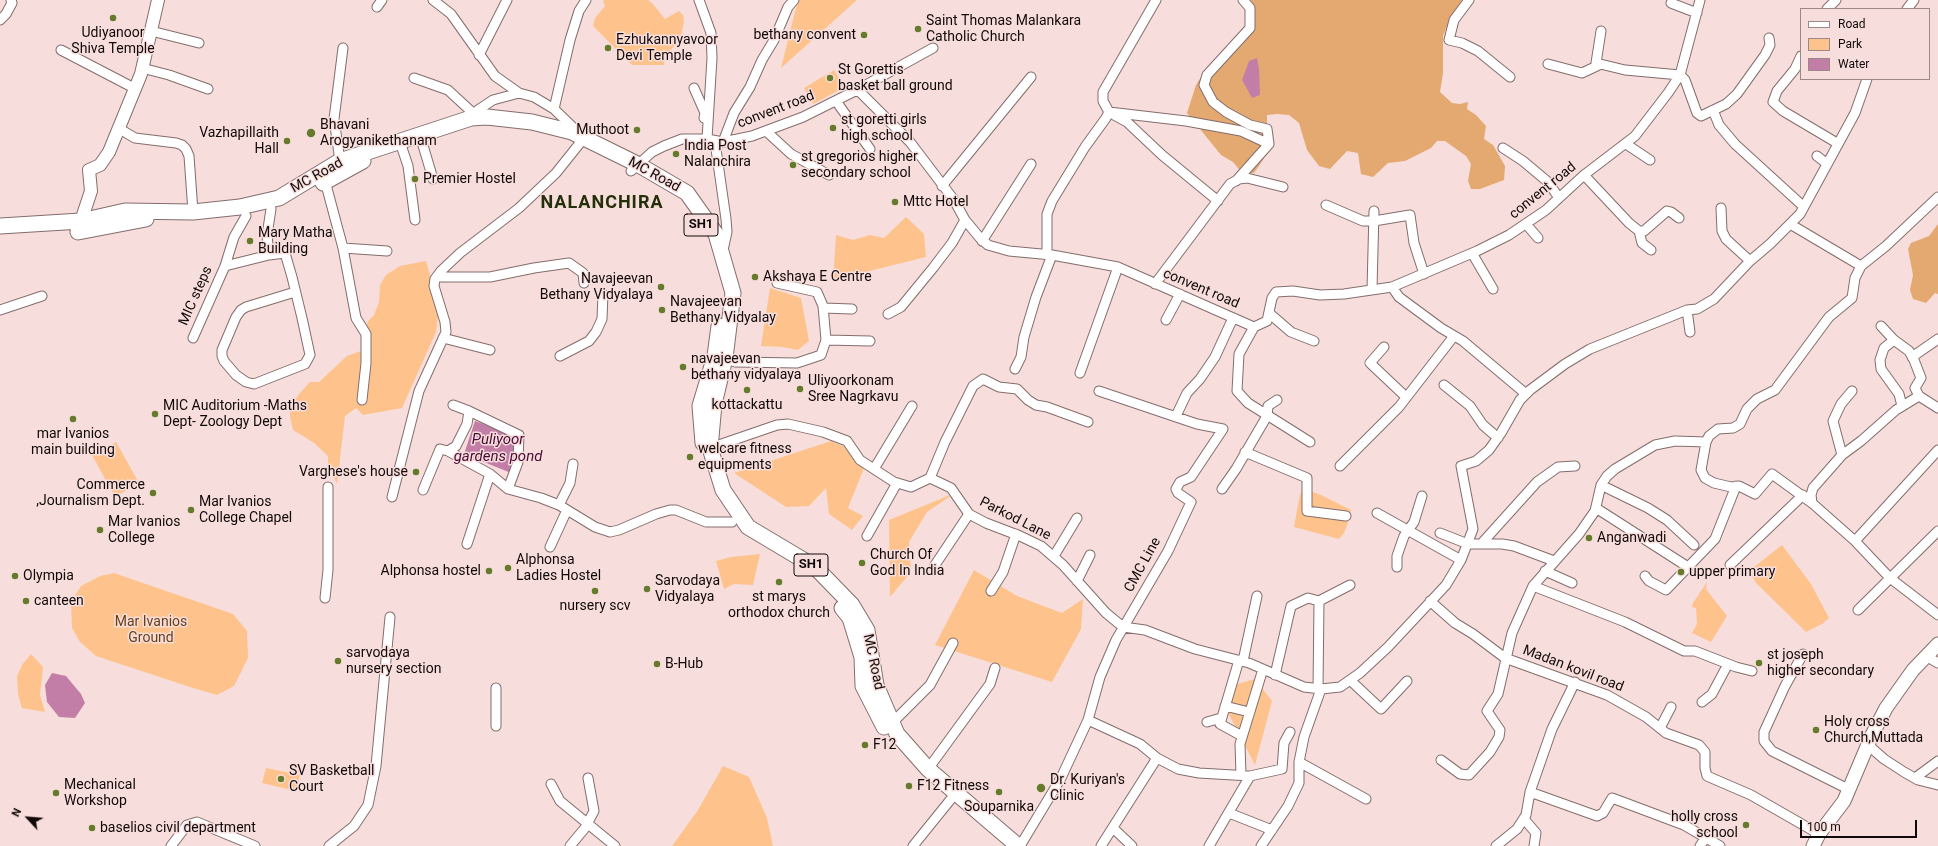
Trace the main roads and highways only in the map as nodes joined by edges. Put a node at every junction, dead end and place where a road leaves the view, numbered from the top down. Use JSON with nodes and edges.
{"nodes":[{"id":1,"x":583,"y":140,"type":"junction"},
{"id":2,"x":635,"y":168,"type":"junction"},
{"id":3,"x":242,"y":213,"type":"junction"},
{"id":4,"x":0,"y":226,"type":"edge"},
{"id":5,"x":82,"y":226,"type":"junction"},
{"id":6,"x":0,"y":234,"type":"edge"},
{"id":7,"x":1938,"y":644,"type":"edge"},
{"id":8,"x":1004,"y":846,"type":"edge"},
{"id":9,"x":1019,"y":846,"type":"edge"},
{"id":10,"x":1813,"y":846,"type":"edge"}],
"edges":[{"from":1,"to":2,"type":"main road","name":"MC Road","number":"SH1"},
{"from":1,"to":3,"type":"main road","name":"MC Road","number":"SH1"},
{"from":1,"to":3,"type":"main road","name":"MC Road","number":"SH1"},
{"from":2,"to":8,"type":"main road","name":"MC Road","number":"SH1"},
{"from":2,"to":9,"type":"main road","name":"MC Road","number":"SH1"},
{"from":3,"to":5,"type":"main road","name":"MC Road","number":"SH1"},
{"from":3,"to":5,"type":"main road","name":"MC Road","number":"SH1"},
{"from":4,"to":5,"type":"main road","name":"MC Road","number":"SH1"},
{"from":5,"to":6,"type":"main road","name":"MC Road","number":"SH1"},
{"from":7,"to":10,"type":"main road"}]}
